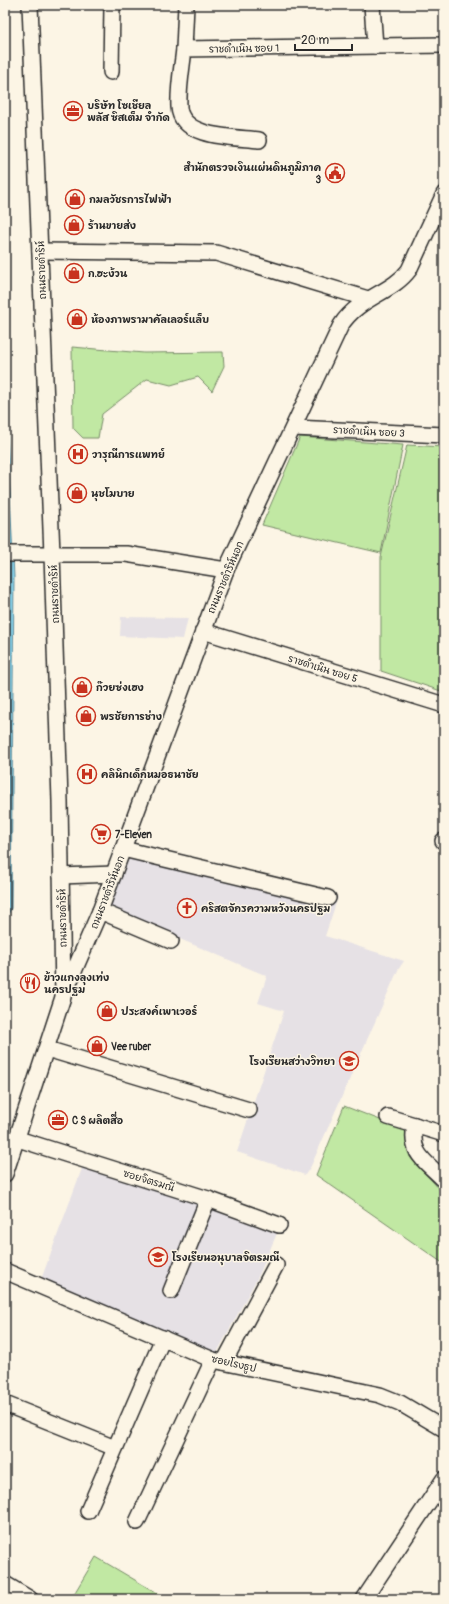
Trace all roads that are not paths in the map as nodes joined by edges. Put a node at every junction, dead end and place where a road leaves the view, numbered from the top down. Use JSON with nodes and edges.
{"nodes":[{"id":1,"x":30,"y":5,"type":"edge"},
{"id":2,"x":112,"y":5,"type":"edge"},
{"id":3,"x":186,"y":5,"type":"edge"},
{"id":4,"x":372,"y":5,"type":"edge"},
{"id":5,"x":444,"y":45,"type":"edge"},
{"id":6,"x":375,"y":46,"type":"junction"},
{"id":7,"x":184,"y":49,"type":"junction"},
{"id":8,"x":111,"y":72,"type":"dead end"},
{"id":9,"x":259,"y":140,"type":"dead end"},
{"id":10,"x":444,"y":194,"type":"edge"},
{"id":11,"x":40,"y":250,"type":"junction"},
{"id":12,"x":368,"y":299,"type":"junction"},
{"id":13,"x":294,"y":428,"type":"junction"},
{"id":14,"x":444,"y":435,"type":"edge"},
{"id":15,"x":5,"y":554,"type":"edge"},
{"id":16,"x":52,"y":554,"type":"junction"},
{"id":17,"x":226,"y":570,"type":"junction"},
{"id":18,"x":203,"y":631,"type":"junction"},
{"id":19,"x":444,"y":705,"type":"edge"},
{"id":20,"x":123,"y":849,"type":"junction"},
{"id":21,"x":114,"y":874,"type":"junction"},
{"id":22,"x":61,"y":876,"type":"junction"},
{"id":23,"x":328,"y":898,"type":"dead end"},
{"id":24,"x":100,"y":911,"type":"junction"},
{"id":25,"x":171,"y":941,"type":"dead end"},
{"id":26,"x":63,"y":997,"type":"junction"},
{"id":27,"x":47,"y":1049,"type":"junction"},
{"id":28,"x":249,"y":1110,"type":"dead end"},
{"id":29,"x":388,"y":1117,"type":"dead end"},
{"id":30,"x":415,"y":1125,"type":"junction"},
{"id":31,"x":444,"y":1134,"type":"edge"},
{"id":32,"x":18,"y":1139,"type":"junction"},
{"id":33,"x":5,"y":1174,"type":"edge"},
{"id":34,"x":444,"y":1180,"type":"edge"},
{"id":35,"x":208,"y":1199,"type":"junction"},
{"id":36,"x":279,"y":1225,"type":"dead end"},
{"id":37,"x":276,"y":1266,"type":"dead end"},
{"id":38,"x":5,"y":1271,"type":"edge"},
{"id":39,"x":171,"y":1291,"type":"dead end"},
{"id":40,"x":163,"y":1338,"type":"junction"},
{"id":41,"x":219,"y":1361,"type":"junction"},
{"id":42,"x":5,"y":1404,"type":"edge"},
{"id":43,"x":444,"y":1429,"type":"edge"},
{"id":44,"x":115,"y":1448,"type":"junction"},
{"id":45,"x":444,"y":1480,"type":"edge"},
{"id":46,"x":88,"y":1511,"type":"dead end"},
{"id":47,"x":137,"y":1522,"type":"dead end"},
{"id":48,"x":5,"y":1584,"type":"edge"},
{"id":49,"x":30,"y":1599,"type":"edge"},
{"id":50,"x":364,"y":1599,"type":"edge"}],
"edges":[{"from":1,"to":11,"type":"street","name":"ถนนราชดำริห์"},
{"from":2,"to":8,"type":"street"},
{"from":3,"to":7,"type":"street"},
{"from":4,"to":6,"type":"street"},
{"from":5,"to":6,"type":"street","name":"ราชดำเนิน ซอย 1"},
{"from":6,"to":7,"type":"street","name":"ราชดำเนิน ซอย 1"},
{"from":7,"to":9,"type":"street"},
{"from":10,"to":12,"type":"street","name":"ถนนราชดำริห์นอก"},
{"from":11,"to":12,"type":"street"},
{"from":11,"to":16,"type":"street","name":"ถนนราชดำริห์"},
{"from":12,"to":13,"type":"street","name":"ถนนราชดำริห์นอก"},
{"from":13,"to":14,"type":"street","name":"ราชดำเนิน ซอย 3"},
{"from":13,"to":17,"type":"street","name":"ถนนราชดำริห์นอก"},
{"from":15,"to":16,"type":"street"},
{"from":16,"to":17,"type":"street"},
{"from":16,"to":22,"type":"street","name":"ถนนราชดำริห์"},
{"from":17,"to":18,"type":"street","name":"ถนนราชดำริห์นอก"},
{"from":18,"to":19,"type":"street","name":"ราชดำเนิน ซอย 5"},
{"from":18,"to":20,"type":"street","name":"ถนนราชดำริห์นอก"},
{"from":20,"to":21,"type":"street","name":"ถนนราชดำริห์นอก"},
{"from":20,"to":23,"type":"street"},
{"from":21,"to":22,"type":"street"},
{"from":21,"to":24,"type":"street","name":"ถนนราชดำริห์นอก"},
{"from":22,"to":26,"type":"street","name":"ถนนราชดำริห์"},
{"from":24,"to":25,"type":"street"},
{"from":24,"to":26,"type":"street","name":"ถนนราชดำริห์นอก"},
{"from":26,"to":27,"type":"street","name":"ถนนราชดำริห์"},
{"from":27,"to":28,"type":"street"},
{"from":27,"to":32,"type":"street","name":"ถนนราชดำริห์"},
{"from":29,"to":30,"type":"street"},
{"from":30,"to":31,"type":"street"},
{"from":30,"to":34,"type":"street"},
{"from":32,"to":33,"type":"street","name":"ถนนราชดำริห์"},
{"from":32,"to":35,"type":"street","name":"ซอยจิตรมณี"},
{"from":35,"to":36,"type":"street","name":"ซอยจิตรมณี"},
{"from":35,"to":39,"type":"street"},
{"from":37,"to":41,"type":"street"},
{"from":38,"to":40,"type":"street","name":"ซอยโรงธูป"},
{"from":40,"to":41,"type":"street","name":"ซอยโรงธูป"},
{"from":40,"to":44,"type":"street"},
{"from":41,"to":43,"type":"street","name":"ซอยโรงธูป"},
{"from":41,"to":47,"type":"street"},
{"from":42,"to":44,"type":"street"},
{"from":44,"to":46,"type":"street"},
{"from":45,"to":50,"type":"street"},
{"from":48,"to":49,"type":"street"}]}
